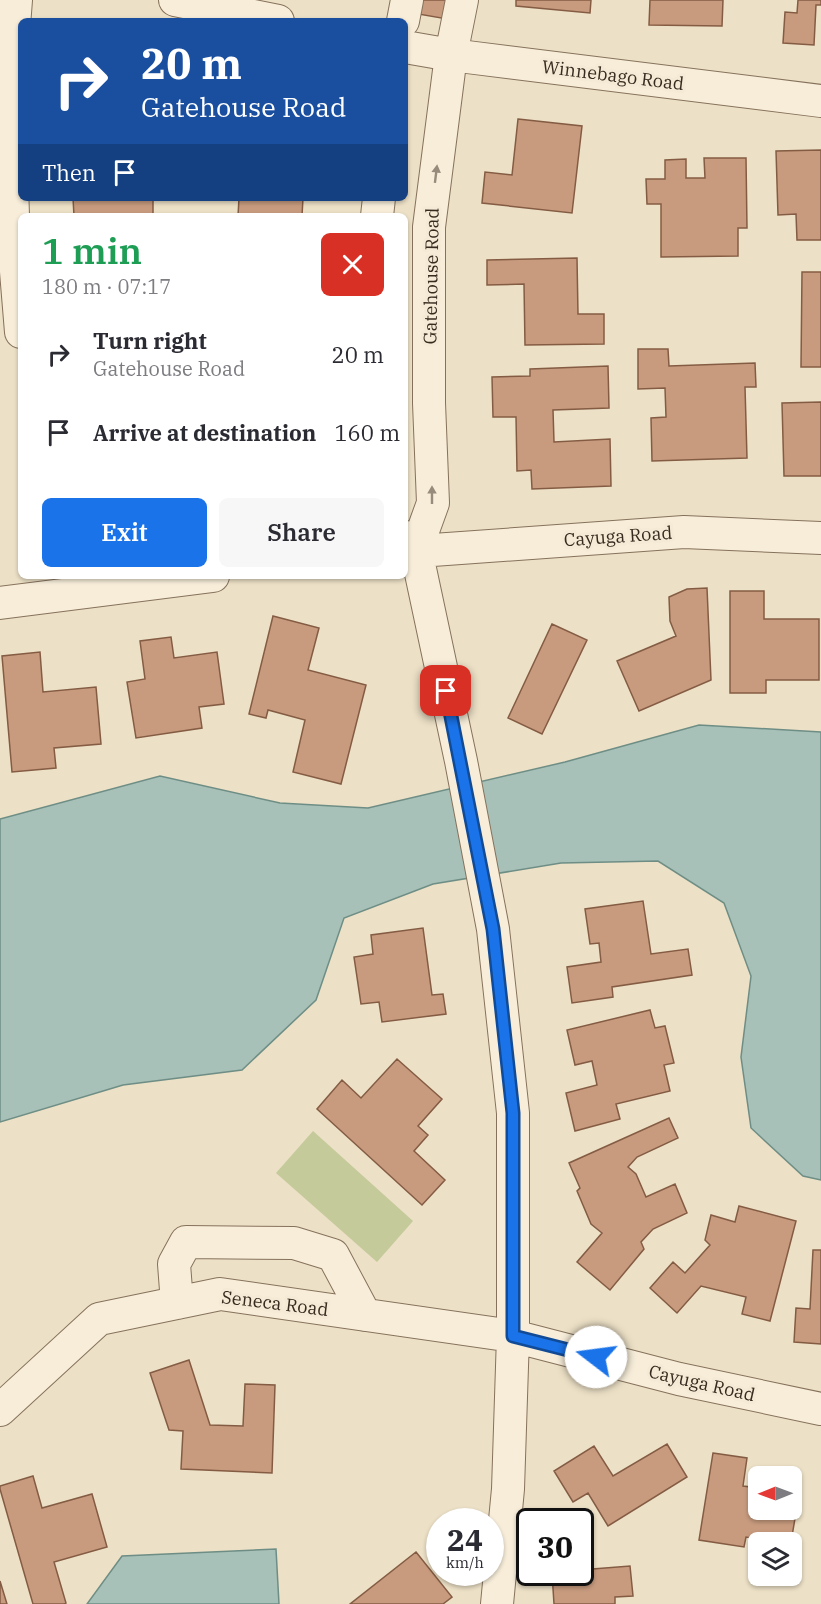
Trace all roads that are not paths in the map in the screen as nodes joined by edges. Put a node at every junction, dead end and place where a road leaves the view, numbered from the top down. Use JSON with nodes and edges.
{"nodes":[{"id":1,"x":16,"y":0,"type":"edge"},
{"id":2,"x":175,"y":0,"type":"edge"},
{"id":3,"x":407,"y":0,"type":"edge"},
{"id":4,"x":462,"y":0,"type":"edge"},
{"id":5,"x":263,"y":18,"type":"edge"},
{"id":6,"x":404,"y":18,"type":"edge"},
{"id":7,"x":408,"y":48,"type":"edge"},
{"id":8,"x":451,"y":55,"type":"junction"},
{"id":9,"x":821,"y":101,"type":"edge"},
{"id":10,"x":18,"y":296,"type":"edge"},
{"id":11,"x":821,"y":537,"type":"edge"},
{"id":12,"x":409,"y":546,"type":"edge"},
{"id":13,"x":167,"y":579,"type":"edge"},
{"id":14,"x":44,"y":587,"type":"edge"},
{"id":15,"x":0,"y":603,"type":"edge"},
{"id":16,"x":177,"y":1303,"type":"junction"},
{"id":17,"x":366,"y":1315,"type":"junction"},
{"id":18,"x":513,"y":1336,"type":"junction"},
{"id":19,"x":821,"y":1409,"type":"edge"},
{"id":20,"x":0,"y":1410,"type":"edge"},
{"id":21,"x":497,"y":1604,"type":"edge"}],
"edges":[{"from":1,"to":10,"type":"street"},
{"from":2,"to":5,"type":"street"},
{"from":3,"to":6,"type":"street"},
{"from":4,"to":8,"type":"street","name":"Gatehouse Road"},
{"from":7,"to":8,"type":"street","name":"Winnebago Road"},
{"from":8,"to":9,"type":"street","name":"Winnebago Road"},
{"from":12,"to":8,"type":"street","name":"Gatehouse Road","one_way":true},
{"from":11,"to":12,"type":"street","name":"Cayuga Road"},
{"from":12,"to":18,"type":"street"},
{"from":13,"to":14,"type":"street"},
{"from":14,"to":15,"type":"street"},
{"from":16,"to":17,"type":"street","name":"Seneca Road"},
{"from":16,"to":17,"type":"street"},
{"from":16,"to":20,"type":"street","name":"Seneca Road"},
{"from":17,"to":18,"type":"street","name":"Seneca Road"},
{"from":18,"to":19,"type":"street","name":"Cayuga Road"},
{"from":18,"to":21,"type":"street"}]}
